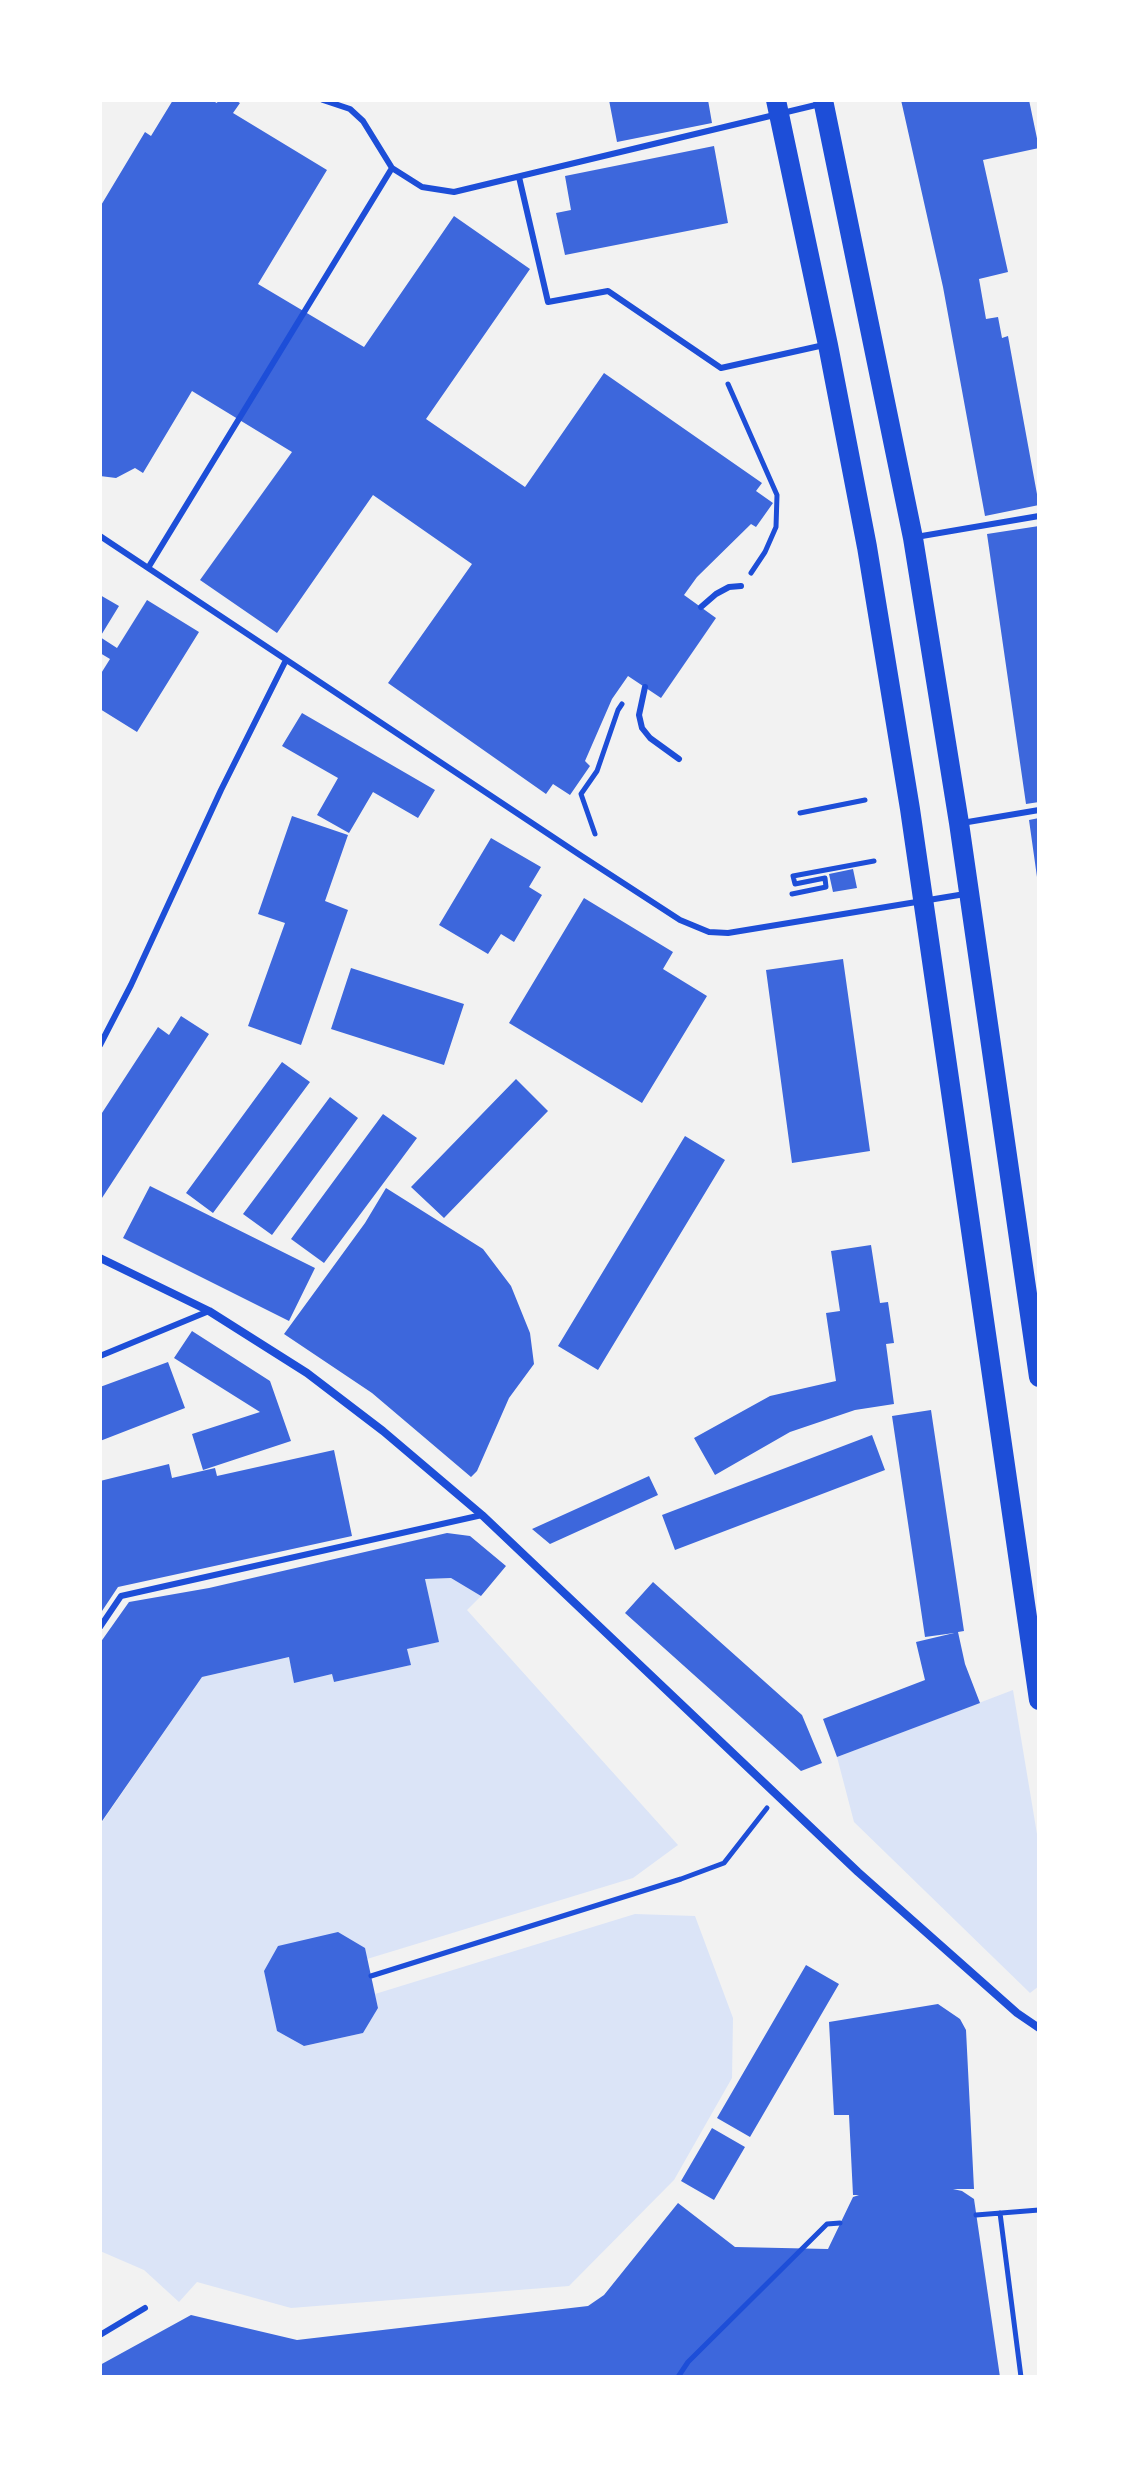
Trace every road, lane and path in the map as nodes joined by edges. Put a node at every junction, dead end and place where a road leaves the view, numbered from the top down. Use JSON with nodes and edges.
{"nodes":[{"id":1,"x":323,"y":100,"type":"edge"},
{"id":2,"x":823,"y":102,"type":"edge"},
{"id":3,"x":778,"y":107,"type":"edge"},
{"id":4,"x":392,"y":168,"type":"junction"},
{"id":5,"x":519,"y":177,"type":"junction"},
{"id":6,"x":828,"y":345,"type":"junction"},
{"id":7,"x":721,"y":368,"type":"junction"},
{"id":8,"x":1039,"y":516,"type":"edge"},
{"id":9,"x":100,"y":536,"type":"edge"},
{"id":10,"x":913,"y":538,"type":"junction"},
{"id":11,"x":148,"y":568,"type":"junction"},
{"id":12,"x":741,"y":586,"type":"joint"},
{"id":13,"x":701,"y":607,"type":"dead end"},
{"id":14,"x":286,"y":660,"type":"junction"},
{"id":15,"x":645,"y":687,"type":"joint"},
{"id":16,"x":679,"y":759,"type":"dead end"},
{"id":17,"x":865,"y":800,"type":"dead end"},
{"id":18,"x":1039,"y":810,"type":"edge"},
{"id":19,"x":800,"y":813,"type":"dead end"},
{"id":20,"x":959,"y":823,"type":"junction"},
{"id":21,"x":595,"y":834,"type":"dead end"},
{"id":22,"x":874,"y":861,"type":"dead end"},
{"id":23,"x":968,"y":893,"type":"junction"},
{"id":24,"x":792,"y":894,"type":"dead end"},
{"id":25,"x":923,"y":900,"type":"junction"},
{"id":26,"x":100,"y":1045,"type":"edge"},
{"id":27,"x":100,"y":1258,"type":"edge"},
{"id":28,"x":209,"y":1311,"type":"junction"},
{"id":29,"x":100,"y":1356,"type":"edge"},
{"id":30,"x":1039,"y":1377,"type":"edge"},
{"id":31,"x":482,"y":1515,"type":"junction"},
{"id":32,"x":100,"y":1627,"type":"edge"},
{"id":33,"x":1039,"y":1700,"type":"edge"},
{"id":34,"x":778,"y":1795,"type":"junction"},
{"id":35,"x":371,"y":1976,"type":"dead end"},
{"id":36,"x":1039,"y":2028,"type":"edge"},
{"id":37,"x":1039,"y":2210,"type":"edge"},
{"id":38,"x":1000,"y":2213,"type":"junction"},
{"id":39,"x":976,"y":2215,"type":"dead end"},
{"id":40,"x":840,"y":2223,"type":"dead end"},
{"id":41,"x":145,"y":2308,"type":"dead end"},
{"id":42,"x":100,"y":2335,"type":"edge"},
{"id":43,"x":678,"y":2377,"type":"edge"},
{"id":44,"x":1021,"y":2377,"type":"edge"}],
"edges":[{"from":1,"to":4,"type":"lane"},
{"from":2,"to":3,"type":"lane"},
{"from":2,"to":10,"type":"main road"},
{"from":3,"to":5,"type":"lane"},
{"from":3,"to":6,"type":"main road"},
{"from":4,"to":5,"type":"lane"},
{"from":4,"to":11,"type":"lane"},
{"from":5,"to":7,"type":"lane"},
{"from":6,"to":7,"type":"lane"},
{"from":6,"to":25,"type":"main road"},
{"from":7,"to":12,"type":"path"},
{"from":8,"to":10,"type":"lane"},
{"from":9,"to":11,"type":"lane"},
{"from":10,"to":20,"type":"main road"},
{"from":11,"to":14,"type":"lane"},
{"from":12,"to":13,"type":"lane"},
{"from":14,"to":25,"type":"lane"},
{"from":14,"to":26,"type":"lane"},
{"from":15,"to":16,"type":"lane"},
{"from":15,"to":21,"type":"path"},
{"from":17,"to":19,"type":"path"},
{"from":18,"to":20,"type":"lane"},
{"from":20,"to":23,"type":"main road"},
{"from":22,"to":24,"type":"path"},
{"from":23,"to":25,"type":"lane"},
{"from":23,"to":30,"type":"main road"},
{"from":25,"to":33,"type":"main road"},
{"from":27,"to":28,"type":"street"},
{"from":28,"to":29,"type":"lane"},
{"from":28,"to":31,"type":"street"},
{"from":31,"to":32,"type":"lane"},
{"from":31,"to":34,"type":"street"},
{"from":34,"to":35,"type":"path"},
{"from":34,"to":36,"type":"street"},
{"from":37,"to":38,"type":"path"},
{"from":38,"to":39,"type":"path"},
{"from":38,"to":44,"type":"path"},
{"from":40,"to":43,"type":"path"},
{"from":41,"to":42,"type":"lane"}]}
